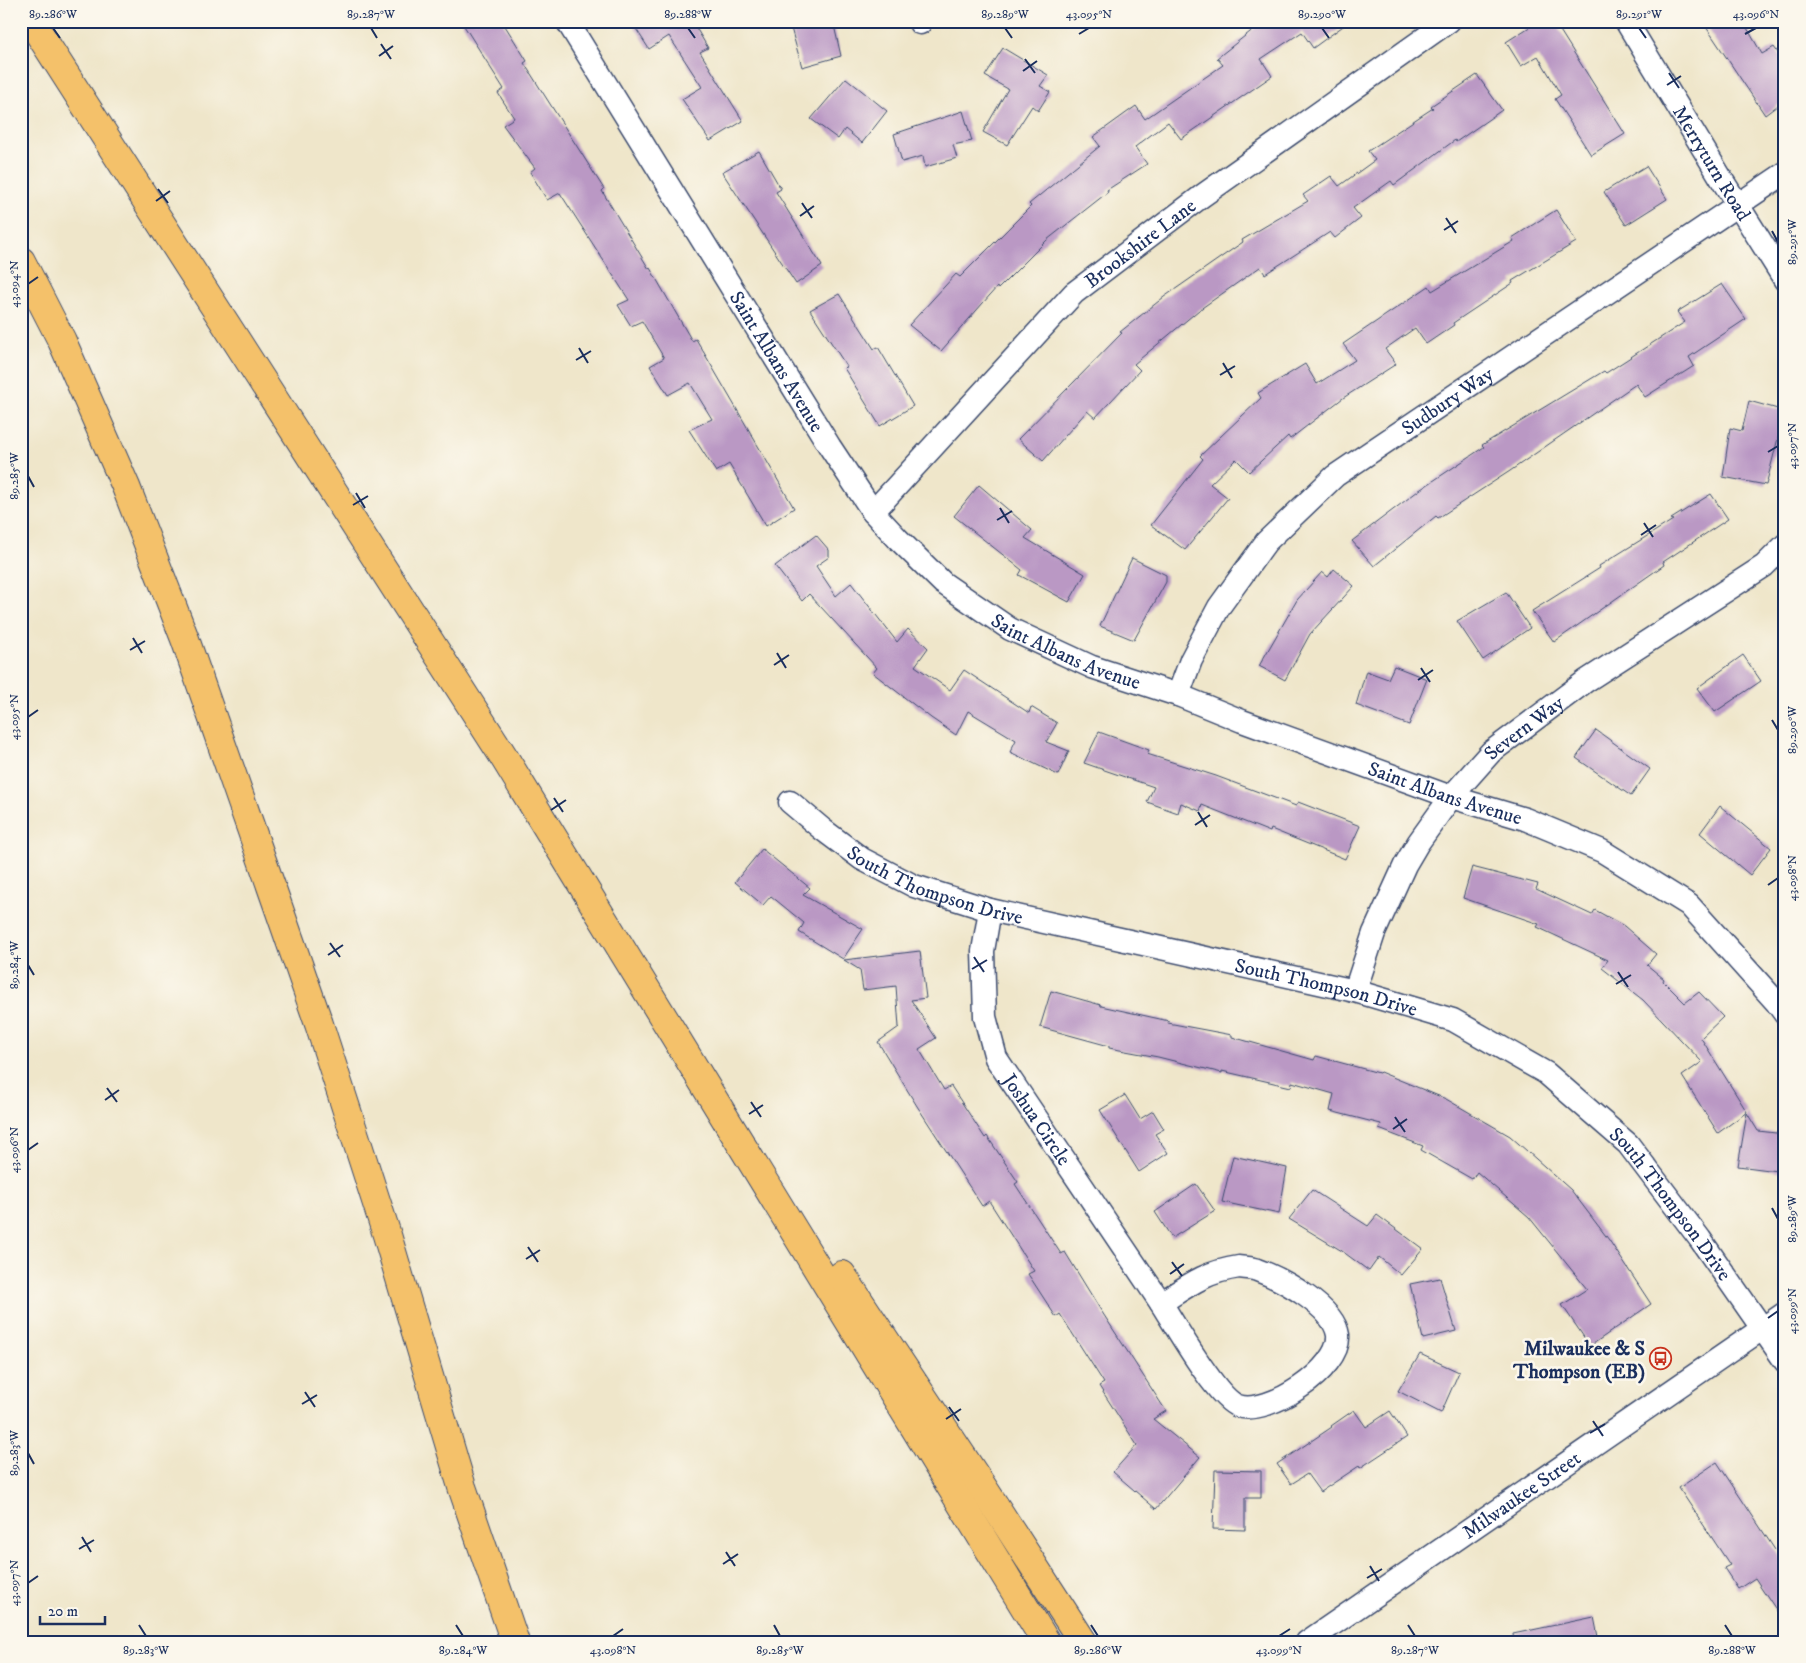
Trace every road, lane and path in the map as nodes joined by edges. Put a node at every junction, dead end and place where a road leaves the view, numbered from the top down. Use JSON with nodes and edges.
{"nodes":[{"id":1,"x":31,"y":21,"type":"edge"},
{"id":2,"x":567,"y":21,"type":"edge"},
{"id":3,"x":1449,"y":21,"type":"edge"},
{"id":4,"x":1626,"y":21,"type":"edge"},
{"id":5,"x":1785,"y":173,"type":"edge"},
{"id":6,"x":1737,"y":204,"type":"junction"},
{"id":7,"x":21,"y":261,"type":"edge"},
{"id":8,"x":1785,"y":280,"type":"edge"},
{"id":9,"x":873,"y":512,"type":"junction"},
{"id":10,"x":1785,"y":545,"type":"edge"},
{"id":11,"x":1178,"y":696,"type":"junction"},
{"id":12,"x":502,"y":754,"type":"junction"},
{"id":13,"x":1451,"y":797,"type":"junction"},
{"id":14,"x":790,"y":802,"type":"dead end"},
{"id":15,"x":990,"y":910,"type":"junction"},
{"id":16,"x":1355,"y":991,"type":"junction"},
{"id":17,"x":1785,"y":1014,"type":"edge"},
{"id":18,"x":1161,"y":1304,"type":"junction"},
{"id":19,"x":1785,"y":1313,"type":"edge"},
{"id":20,"x":1763,"y":1328,"type":"junction"},
{"id":21,"x":1785,"y":1361,"type":"edge"},
{"id":22,"x":479,"y":1535,"type":"junction"},
{"id":23,"x":515,"y":1642,"type":"edge"},
{"id":24,"x":532,"y":1642,"type":"edge"},
{"id":25,"x":1046,"y":1642,"type":"edge"},
{"id":26,"x":1083,"y":1642,"type":"edge"},
{"id":27,"x":1307,"y":1642,"type":"edge"}],
"edges":[{"from":1,"to":12,"type":"highway"},
{"from":2,"to":9,"type":"street","name":"Saint Albans Avenue"},
{"from":3,"to":9,"type":"street","name":"Brookshire Lane"},
{"from":4,"to":6,"type":"street","name":"Merryturn Road"},
{"from":5,"to":6,"type":"street","name":"Sudbury Way"},
{"from":6,"to":8,"type":"street","name":"Merryturn Road"},
{"from":6,"to":11,"type":"street","name":"Sudbury Way"},
{"from":7,"to":22,"type":"highway"},
{"from":9,"to":11,"type":"street","name":"Saint Albans Avenue"},
{"from":10,"to":13,"type":"street","name":"Severn Way"},
{"from":11,"to":13,"type":"street","name":"Saint Albans Avenue"},
{"from":12,"to":25,"type":"highway"},
{"from":12,"to":26,"type":"highway"},
{"from":13,"to":16,"type":"street","name":"Severn Way"},
{"from":13,"to":17,"type":"street","name":"Saint Albans Avenue"},
{"from":14,"to":15,"type":"street","name":"South Thompson Drive"},
{"from":15,"to":16,"type":"street","name":"South Thompson Drive"},
{"from":15,"to":18,"type":"street","name":"Joshua Circle"},
{"from":16,"to":20,"type":"street","name":"South Thompson Drive"},
{"from":18,"to":18,"type":"street","name":"Joshua Circle"},
{"from":19,"to":20,"type":"street","name":"Milwaukee Street"},
{"from":20,"to":21,"type":"street","name":"South Thompson Drive"},
{"from":20,"to":27,"type":"street","name":"Milwaukee Street"},
{"from":22,"to":23,"type":"highway"},
{"from":22,"to":24,"type":"highway"}]}
